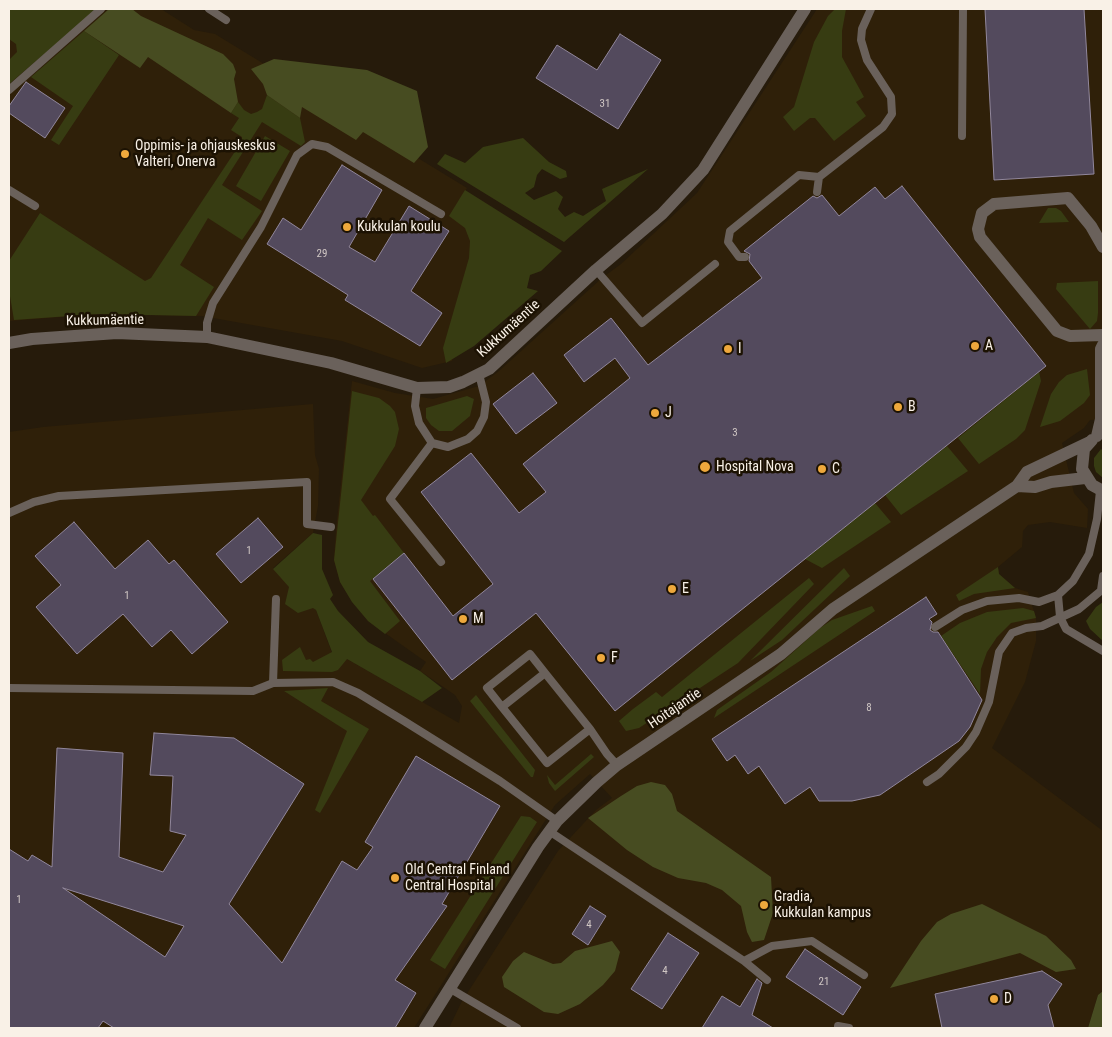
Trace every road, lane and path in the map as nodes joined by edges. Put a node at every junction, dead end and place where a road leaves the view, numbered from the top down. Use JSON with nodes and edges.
{"nodes":[{"id":1,"x":101,"y":9,"type":"edge"},
{"id":2,"x":209,"y":9,"type":"edge"},
{"id":3,"x":806,"y":9,"type":"edge"},
{"id":4,"x":871,"y":9,"type":"edge"},
{"id":5,"x":962,"y":9,"type":"edge"},
{"id":6,"x":226,"y":20,"type":"dead end"},
{"id":7,"x":9,"y":90,"type":"edge"},
{"id":8,"x":962,"y":136,"type":"dead end"},
{"id":9,"x":819,"y":178,"type":"junction"},
{"id":10,"x":9,"y":190,"type":"edge"},
{"id":11,"x":817,"y":192,"type":"dead end"},
{"id":12,"x":36,"y":206,"type":"dead end"},
{"id":13,"x":441,"y":214,"type":"dead end"},
{"id":14,"x":1103,"y":247,"type":"edge"},
{"id":15,"x":745,"y":257,"type":"dead end"},
{"id":16,"x":715,"y":264,"type":"dead end"},
{"id":17,"x":596,"y":270,"type":"junction"},
{"id":18,"x":1103,"y":335,"type":"edge"},
{"id":19,"x":207,"y":337,"type":"junction"},
{"id":20,"x":9,"y":343,"type":"edge"},
{"id":21,"x":1103,"y":345,"type":"edge"},
{"id":22,"x":479,"y":374,"type":"junction"},
{"id":23,"x":417,"y":388,"type":"junction"},
{"id":24,"x":1097,"y":437,"type":"edge"},
{"id":25,"x":432,"y":443,"type":"junction"},
{"id":26,"x":1085,"y":478,"type":"junction"},
{"id":27,"x":1017,"y":486,"type":"junction"},
{"id":28,"x":1102,"y":491,"type":"edge"},
{"id":29,"x":9,"y":513,"type":"edge"},
{"id":30,"x":331,"y":526,"type":"dead end"},
{"id":31,"x":441,"y":562,"type":"dead end"},
{"id":32,"x":1103,"y":576,"type":"edge"},
{"id":33,"x":1102,"y":589,"type":"edge"},
{"id":34,"x":1058,"y":595,"type":"junction"},
{"id":35,"x":276,"y":600,"type":"dead end"},
{"id":36,"x":1060,"y":617,"type":"junction"},
{"id":37,"x":935,"y":627,"type":"dead end"},
{"id":38,"x":1103,"y":651,"type":"edge"},
{"id":39,"x":545,"y":673,"type":"junction"},
{"id":40,"x":273,"y":684,"type":"junction"},
{"id":41,"x":9,"y":688,"type":"edge"},
{"id":42,"x":502,"y":707,"type":"junction"},
{"id":43,"x":590,"y":729,"type":"junction"},
{"id":44,"x":617,"y":765,"type":"junction"},
{"id":45,"x":927,"y":782,"type":"dead end"},
{"id":46,"x":553,"y":826,"type":"junction"},
{"id":47,"x":744,"y":961,"type":"junction"},
{"id":48,"x":864,"y":975,"type":"dead end"},
{"id":49,"x":767,"y":980,"type":"dead end"},
{"id":50,"x":449,"y":988,"type":"junction"},
{"id":51,"x":838,"y":1026,"type":"dead end"},
{"id":52,"x":425,"y":1028,"type":"edge"},
{"id":53,"x":517,"y":1028,"type":"edge"},
{"id":54,"x":848,"y":1028,"type":"edge"}],
"edges":[{"from":1,"to":7,"type":"lane"},
{"from":2,"to":6,"type":"lane"},
{"from":3,"to":17,"type":"street","name":"Kukkumäentie"},
{"from":4,"to":9,"type":"lane"},
{"from":5,"to":8,"type":"lane"},
{"from":9,"to":11,"type":"lane"},
{"from":9,"to":15,"type":"lane"},
{"from":10,"to":12,"type":"lane"},
{"from":13,"to":19,"type":"lane"},
{"from":14,"to":18,"type":"street"},
{"from":16,"to":17,"type":"lane"},
{"from":17,"to":22,"type":"street","name":"Kukkumäentie"},
{"from":19,"to":20,"type":"street","name":"Kukkumäentie"},
{"from":19,"to":23,"type":"street","name":"Kukkumäentie"},
{"from":21,"to":24,"type":"street"},
{"from":22,"to":23,"type":"street","name":"Kukkumäentie"},
{"from":22,"to":25,"type":"lane"},
{"from":23,"to":25,"type":"lane"},
{"from":24,"to":26,"type":"street"},
{"from":24,"to":27,"type":"street","name":"Hoitajantie"},
{"from":25,"to":31,"type":"lane"},
{"from":26,"to":27,"type":"street","name":"Hoitajantie"},
{"from":26,"to":28,"type":"street"},
{"from":27,"to":44,"type":"street","name":"Hoitajantie"},
{"from":28,"to":34,"type":"lane"},
{"from":29,"to":30,"type":"lane"},
{"from":32,"to":33,"type":"lane"},
{"from":33,"to":36,"type":"lane"},
{"from":34,"to":36,"type":"lane"},
{"from":34,"to":37,"type":"lane"},
{"from":35,"to":40,"type":"lane"},
{"from":36,"to":38,"type":"lane"},
{"from":36,"to":45,"type":"lane"},
{"from":39,"to":42,"type":"lane"},
{"from":39,"to":42,"type":"lane"},
{"from":39,"to":43,"type":"lane"},
{"from":40,"to":41,"type":"lane"},
{"from":40,"to":46,"type":"lane"},
{"from":42,"to":43,"type":"lane"},
{"from":43,"to":44,"type":"lane"},
{"from":44,"to":46,"type":"street","name":"Hoitajantie"},
{"from":46,"to":47,"type":"lane"},
{"from":46,"to":50,"type":"street","name":"Hoitajantie"},
{"from":47,"to":48,"type":"lane"},
{"from":47,"to":49,"type":"lane"},
{"from":50,"to":52,"type":"street","name":"Hoitajantie"},
{"from":50,"to":53,"type":"lane"},
{"from":51,"to":54,"type":"lane"}]}
